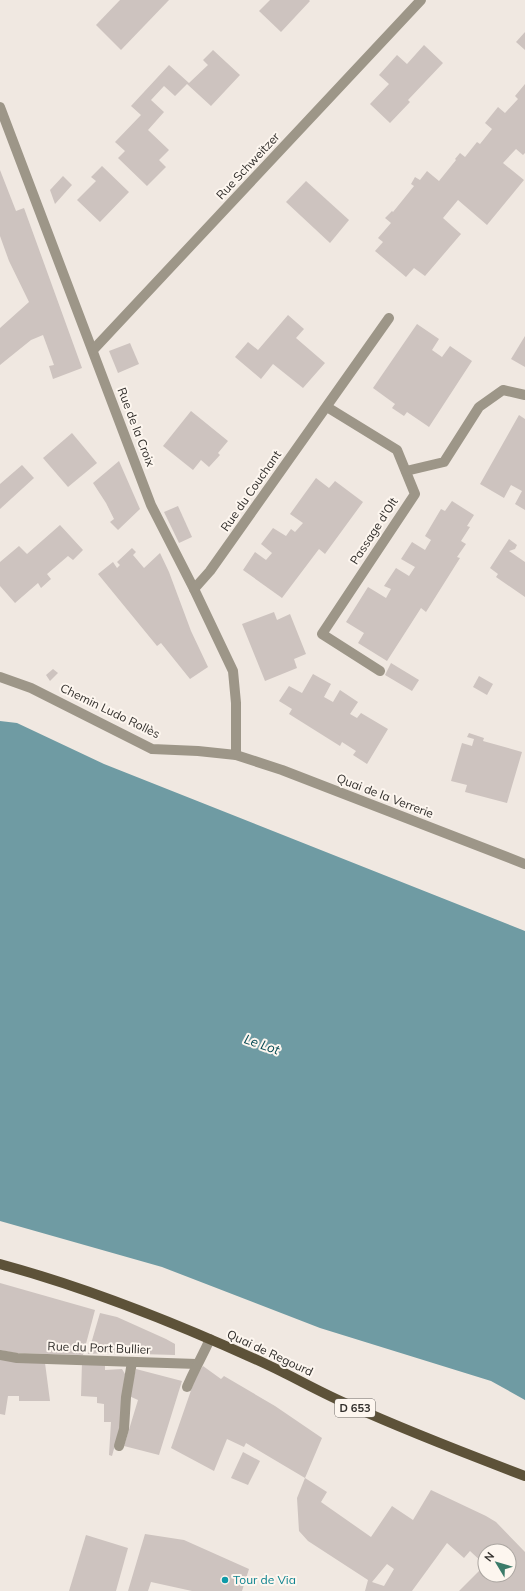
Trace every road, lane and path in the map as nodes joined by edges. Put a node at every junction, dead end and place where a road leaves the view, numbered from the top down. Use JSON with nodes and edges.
{"nodes":[{"id":1,"x":421,"y":0,"type":"edge"},
{"id":2,"x":0,"y":107,"type":"edge"},
{"id":3,"x":390,"y":318,"type":"dead end"},
{"id":4,"x":93,"y":350,"type":"junction"},
{"id":5,"x":525,"y":395,"type":"edge"},
{"id":6,"x":327,"y":407,"type":"junction"},
{"id":7,"x":406,"y":471,"type":"junction"},
{"id":8,"x":194,"y":589,"type":"junction"},
{"id":9,"x":380,"y":671,"type":"dead end"},
{"id":10,"x":0,"y":677,"type":"edge"},
{"id":11,"x":236,"y":755,"type":"junction"},
{"id":12,"x":525,"y":864,"type":"edge"},
{"id":13,"x":0,"y":1264,"type":"edge"},
{"id":14,"x":210,"y":1339,"type":"junction"},
{"id":15,"x":0,"y":1355,"type":"edge"},
{"id":16,"x":132,"y":1362,"type":"junction"},
{"id":17,"x":197,"y":1364,"type":"junction"},
{"id":18,"x":187,"y":1387,"type":"dead end"},
{"id":19,"x":119,"y":1446,"type":"dead end"},
{"id":20,"x":525,"y":1476,"type":"edge"}],
"edges":[{"from":1,"to":4,"type":"street","name":"Rue Schweitzer"},
{"from":2,"to":4,"type":"street","name":"Rue de la Croix"},
{"from":3,"to":6,"type":"street","name":"Rue du Couchant"},
{"from":4,"to":8,"type":"street","name":"Rue de la Croix"},
{"from":5,"to":7,"type":"street"},
{"from":6,"to":7,"type":"street"},
{"from":6,"to":8,"type":"street","name":"Rue du Couchant"},
{"from":7,"to":9,"type":"street","name":"Passage d'Olt"},
{"from":8,"to":11,"type":"street","name":"Rue de la Croix"},
{"from":10,"to":11,"type":"street","name":"Chemin Ludo Rollès"},
{"from":11,"to":12,"type":"street","name":"Quai de la Verrerie"},
{"from":13,"to":14,"type":"main road","name":"Quai de Regourd","number":"D 653"},
{"from":14,"to":17,"type":"street"},
{"from":14,"to":20,"type":"main road","name":"Quai de Regourd","number":"D 653"},
{"from":15,"to":16,"type":"street","name":"Rue du Port Bullier"},
{"from":16,"to":17,"type":"street","name":"Rue du Port Bullier"},
{"from":16,"to":19,"type":"street"},
{"from":17,"to":18,"type":"street"}]}
